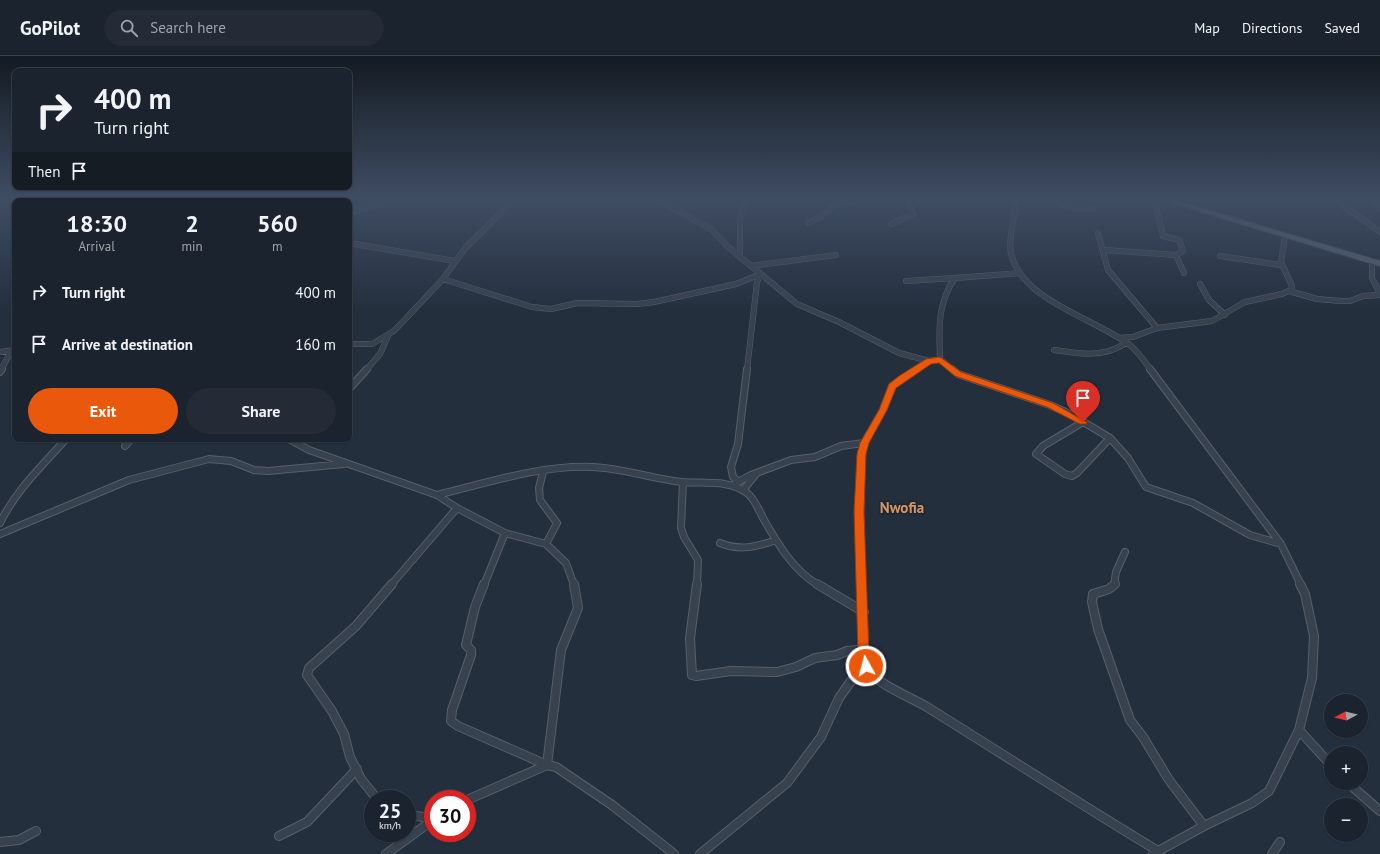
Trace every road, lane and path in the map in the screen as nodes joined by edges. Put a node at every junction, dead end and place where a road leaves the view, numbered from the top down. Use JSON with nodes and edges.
{"nodes":[{"id":1,"x":478,"y":235,"type":"edge"},
{"id":2,"x":717,"y":235,"type":"edge"},
{"id":3,"x":740,"y":235,"type":"edge"},
{"id":4,"x":1009,"y":235,"type":"edge"},
{"id":5,"x":1099,"y":235,"type":"edge"},
{"id":6,"x":1163,"y":235,"type":"edge"},
{"id":7,"x":1286,"y":236,"type":"joint"},
{"id":8,"x":352,"y":244,"type":"edge"},
{"id":9,"x":1104,"y":250,"type":"junction"},
{"id":10,"x":836,"y":255,"type":"dead end"},
{"id":11,"x":1176,"y":255,"type":"junction"},
{"id":12,"x":1220,"y":256,"type":"dead end"},
{"id":13,"x":740,"y":257,"type":"junction"},
{"id":14,"x":456,"y":261,"type":"junction"},
{"id":15,"x":1376,"y":263,"type":"edge"},
{"id":16,"x":1280,"y":265,"type":"junction"},
{"id":17,"x":751,"y":266,"type":"junction"},
{"id":18,"x":1020,"y":273,"type":"junction"},
{"id":19,"x":1184,"y":273,"type":"dead end"},
{"id":20,"x":761,"y":274,"type":"junction"},
{"id":21,"x":955,"y":278,"type":"junction"},
{"id":22,"x":443,"y":279,"type":"junction"},
{"id":23,"x":906,"y":281,"type":"dead end"},
{"id":24,"x":1200,"y":284,"type":"dead end"},
{"id":25,"x":1290,"y":291,"type":"junction"},
{"id":26,"x":1380,"y":294,"type":"edge"},
{"id":27,"x":1225,"y":315,"type":"junction"},
{"id":28,"x":1157,"y":328,"type":"junction"},
{"id":29,"x":388,"y":336,"type":"junction"},
{"id":30,"x":1119,"y":338,"type":"junction"},
{"id":31,"x":352,"y":344,"type":"edge"},
{"id":32,"x":1126,"y":344,"type":"junction"},
{"id":33,"x":12,"y":350,"type":"edge"},
{"id":34,"x":1054,"y":350,"type":"dead end"},
{"id":35,"x":0,"y":352,"type":"edge"},
{"id":36,"x":12,"y":352,"type":"edge"},
{"id":37,"x":940,"y":360,"type":"junction"},
{"id":38,"x":929,"y":361,"type":"junction"},
{"id":39,"x":0,"y":372,"type":"edge"},
{"id":40,"x":352,"y":385,"type":"edge"},
{"id":41,"x":1083,"y":422,"type":"junction"},
{"id":42,"x":1110,"y":438,"type":"junction"},
{"id":43,"x":63,"y":442,"type":"edge"},
{"id":44,"x":129,"y":442,"type":"edge"},
{"id":45,"x":294,"y":442,"type":"edge"},
{"id":46,"x":864,"y":443,"type":"junction"},
{"id":47,"x":298,"y":444,"type":"joint"},
{"id":48,"x":126,"y":446,"type":"dead end"},
{"id":49,"x":348,"y":464,"type":"junction"},
{"id":50,"x":543,"y":472,"type":"junction"},
{"id":51,"x":756,"y":474,"type":"junction"},
{"id":52,"x":683,"y":482,"type":"junction"},
{"id":53,"x":736,"y":484,"type":"junction"},
{"id":54,"x":744,"y":489,"type":"junction"},
{"id":55,"x":437,"y":495,"type":"junction"},
{"id":56,"x":457,"y":508,"type":"junction"},
{"id":57,"x":0,"y":523,"type":"edge"},
{"id":58,"x":506,"y":533,"type":"junction"},
{"id":59,"x":0,"y":534,"type":"edge"},
{"id":60,"x":776,"y":540,"type":"junction"},
{"id":61,"x":720,"y":543,"type":"dead end"},
{"id":62,"x":546,"y":544,"type":"junction"},
{"id":63,"x":1281,"y":544,"type":"junction"},
{"id":64,"x":1125,"y":552,"type":"dead end"},
{"id":65,"x":864,"y":612,"type":"junction"},
{"id":66,"x":864,"y":654,"type":"junction"},
{"id":67,"x":873,"y":678,"type":"junction"},
{"id":68,"x":1299,"y":730,"type":"junction"},
{"id":69,"x":1324,"y":757,"type":"edge"},
{"id":70,"x":547,"y":765,"type":"junction"},
{"id":71,"x":357,"y":769,"type":"junction"},
{"id":72,"x":370,"y":790,"type":"edge"},
{"id":73,"x":1356,"y":790,"type":"edge"},
{"id":74,"x":476,"y":796,"type":"edge"},
{"id":75,"x":1380,"y":811,"type":"edge"},
{"id":76,"x":424,"y":826,"type":"edge"},
{"id":77,"x":1204,"y":826,"type":"junction"},
{"id":78,"x":36,"y":831,"type":"dead end"},
{"id":79,"x":279,"y":836,"type":"dead end"},
{"id":80,"x":0,"y":842,"type":"edge"},
{"id":81,"x":1280,"y":842,"type":"dead end"},
{"id":82,"x":1156,"y":852,"type":"edge"},
{"id":83,"x":386,"y":854,"type":"edge"},
{"id":84,"x":674,"y":854,"type":"edge"},
{"id":85,"x":700,"y":854,"type":"edge"},
{"id":86,"x":1272,"y":854,"type":"edge"}],
"edges":[{"from":1,"to":14,"type":"street"},
{"from":2,"to":13,"type":"street"},
{"from":3,"to":13,"type":"street"},
{"from":4,"to":18,"type":"street"},
{"from":5,"to":9,"type":"street"},
{"from":6,"to":11,"type":"street"},
{"from":7,"to":15,"type":"main road"},
{"from":7,"to":16,"type":"street"},
{"from":8,"to":14,"type":"street"},
{"from":9,"to":11,"type":"street"},
{"from":9,"to":28,"type":"street"},
{"from":10,"to":17,"type":"street"},
{"from":11,"to":19,"type":"street"},
{"from":12,"to":16,"type":"street"},
{"from":13,"to":17,"type":"street"},
{"from":14,"to":22,"type":"street"},
{"from":15,"to":26,"type":"street"},
{"from":16,"to":25,"type":"street"},
{"from":17,"to":20,"type":"street"},
{"from":18,"to":21,"type":"street"},
{"from":18,"to":30,"type":"street"},
{"from":20,"to":22,"type":"street"},
{"from":20,"to":38,"type":"street"},
{"from":20,"to":53,"type":"street"},
{"from":21,"to":23,"type":"street"},
{"from":21,"to":37,"type":"street"},
{"from":22,"to":29,"type":"street"},
{"from":24,"to":27,"type":"street"},
{"from":25,"to":26,"type":"street"},
{"from":25,"to":27,"type":"street"},
{"from":27,"to":28,"type":"street"},
{"from":28,"to":30,"type":"street"},
{"from":29,"to":31,"type":"street"},
{"from":29,"to":40,"type":"street"},
{"from":30,"to":32,"type":"street"},
{"from":32,"to":34,"type":"street"},
{"from":32,"to":63,"type":"street"},
{"from":33,"to":35,"type":"street"},
{"from":36,"to":39,"type":"street"},
{"from":37,"to":38,"type":"street"},
{"from":37,"to":41,"type":"street"},
{"from":38,"to":46,"type":"street"},
{"from":41,"to":42,"type":"street"},
{"from":41,"to":42,"type":"street"},
{"from":42,"to":63,"type":"street"},
{"from":43,"to":57,"type":"street"},
{"from":44,"to":48,"type":"street"},
{"from":45,"to":47,"type":"street"},
{"from":46,"to":51,"type":"street"},
{"from":46,"to":65,"type":"street"},
{"from":47,"to":49,"type":"street"},
{"from":49,"to":55,"type":"street"},
{"from":49,"to":59,"type":"street"},
{"from":50,"to":52,"type":"street"},
{"from":50,"to":55,"type":"street"},
{"from":50,"to":62,"type":"street"},
{"from":51,"to":53,"type":"street"},
{"from":51,"to":54,"type":"street"},
{"from":52,"to":53,"type":"street"},
{"from":52,"to":66,"type":"street"},
{"from":53,"to":54,"type":"street"},
{"from":54,"to":60,"type":"street"},
{"from":55,"to":56,"type":"street"},
{"from":56,"to":58,"type":"street"},
{"from":56,"to":71,"type":"street"},
{"from":58,"to":62,"type":"street"},
{"from":58,"to":70,"type":"street"},
{"from":60,"to":61,"type":"street"},
{"from":60,"to":65,"type":"street"},
{"from":62,"to":70,"type":"street"},
{"from":63,"to":68,"type":"street"},
{"from":64,"to":77,"type":"street"},
{"from":65,"to":66,"type":"street"},
{"from":66,"to":67,"type":"street"},
{"from":67,"to":82,"type":"street"},
{"from":67,"to":85,"type":"street"},
{"from":68,"to":69,"type":"street"},
{"from":68,"to":77,"type":"street"},
{"from":70,"to":74,"type":"street"},
{"from":70,"to":84,"type":"street"},
{"from":71,"to":72,"type":"street"},
{"from":71,"to":79,"type":"street"},
{"from":73,"to":75,"type":"street"},
{"from":76,"to":83,"type":"street"},
{"from":77,"to":82,"type":"street"},
{"from":78,"to":80,"type":"street"},
{"from":81,"to":86,"type":"street"}]}
